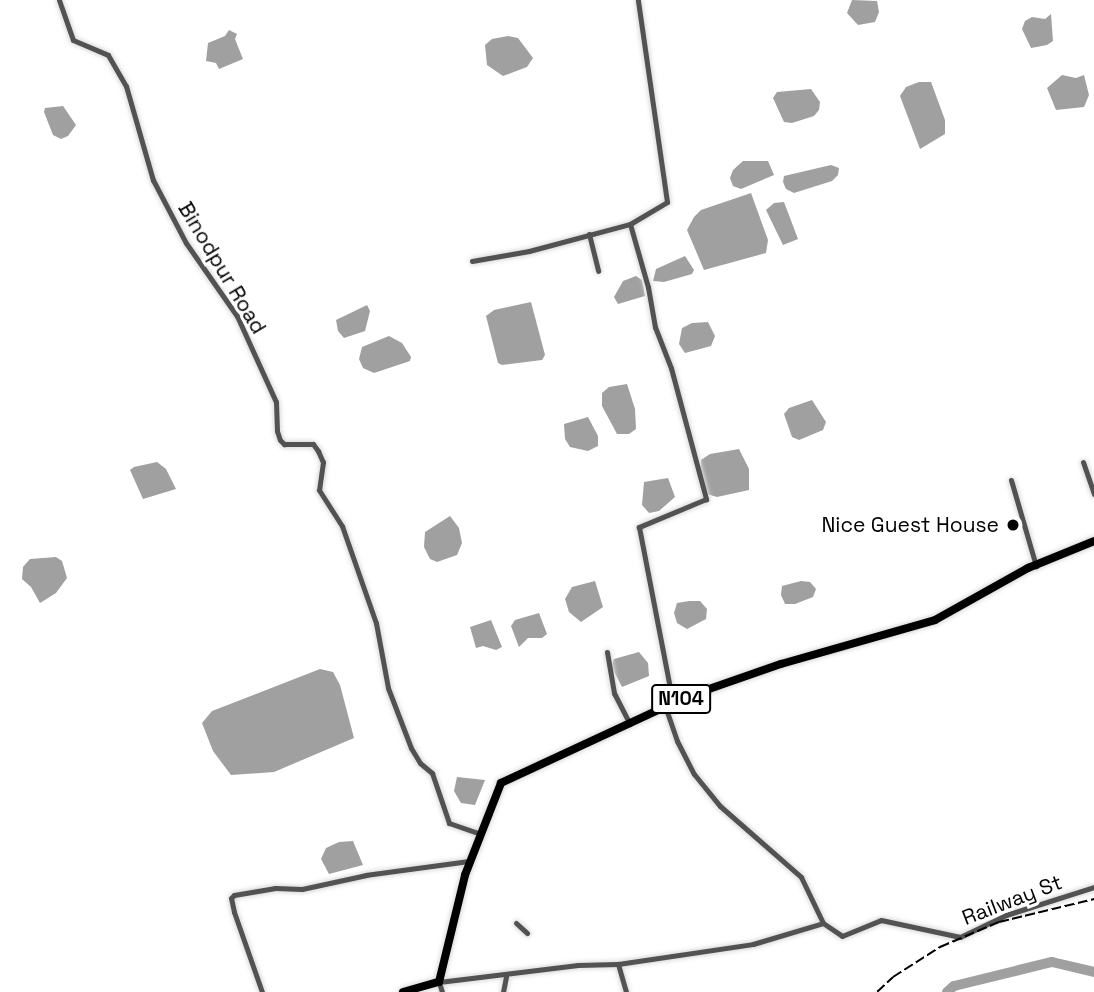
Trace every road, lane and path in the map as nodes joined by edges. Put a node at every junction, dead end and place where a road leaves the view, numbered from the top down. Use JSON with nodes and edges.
{"nodes":[{"id":1,"x":59,"y":0,"type":"edge"},
{"id":2,"x":638,"y":0,"type":"edge"},
{"id":3,"x":630,"y":224,"type":"junction"},
{"id":4,"x":589,"y":234,"type":"junction"},
{"id":5,"x":472,"y":261,"type":"dead end"},
{"id":6,"x":598,"y":271,"type":"dead end"},
{"id":7,"x":1083,"y":462,"type":"dead end"},
{"id":8,"x":1011,"y":480,"type":"dead end"},
{"id":9,"x":1094,"y":494,"type":"edge"},
{"id":10,"x":1094,"y":541,"type":"edge"},
{"id":11,"x":1035,"y":566,"type":"junction"},
{"id":12,"x":607,"y":652,"type":"dead end"},
{"id":13,"x":669,"y":704,"type":"junction"},
{"id":14,"x":630,"y":723,"type":"junction"},
{"id":15,"x":481,"y":834,"type":"junction"},
{"id":16,"x":471,"y":861,"type":"junction"},
{"id":17,"x":1094,"y":887,"type":"edge"},
{"id":18,"x":516,"y":923,"type":"dead end"},
{"id":19,"x":823,"y":923,"type":"junction"},
{"id":20,"x":527,"y":933,"type":"dead end"},
{"id":21,"x":618,"y":964,"type":"junction"},
{"id":22,"x":505,"y":976,"type":"junction"},
{"id":23,"x":439,"y":982,"type":"junction"},
{"id":24,"x":262,"y":992,"type":"edge"},
{"id":25,"x":403,"y":992,"type":"edge"},
{"id":26,"x":442,"y":992,"type":"edge"},
{"id":27,"x":503,"y":992,"type":"edge"},
{"id":28,"x":626,"y":992,"type":"edge"}],
"edges":[{"from":1,"to":15,"type":"street","name":"Binodpur Road"},
{"from":2,"to":3,"type":"street"},
{"from":3,"to":4,"type":"street"},
{"from":3,"to":13,"type":"street"},
{"from":4,"to":5,"type":"street"},
{"from":4,"to":6,"type":"street"},
{"from":7,"to":9,"type":"street"},
{"from":8,"to":11,"type":"street"},
{"from":10,"to":11,"type":"highway","number":"N104"},
{"from":11,"to":13,"type":"highway","number":"N104"},
{"from":12,"to":14,"type":"street"},
{"from":13,"to":14,"type":"highway","number":"N104"},
{"from":13,"to":19,"type":"street"},
{"from":14,"to":15,"type":"highway","number":"N104"},
{"from":15,"to":16,"type":"highway","number":"N104"},
{"from":16,"to":23,"type":"highway","number":"N104"},
{"from":16,"to":24,"type":"street"},
{"from":17,"to":19,"type":"street","name":"Railway St"},
{"from":18,"to":20,"type":"street"},
{"from":19,"to":21,"type":"street"},
{"from":21,"to":22,"type":"street"},
{"from":21,"to":28,"type":"street"},
{"from":22,"to":23,"type":"street"},
{"from":22,"to":27,"type":"street"},
{"from":23,"to":25,"type":"highway"},
{"from":23,"to":26,"type":"street"}]}
